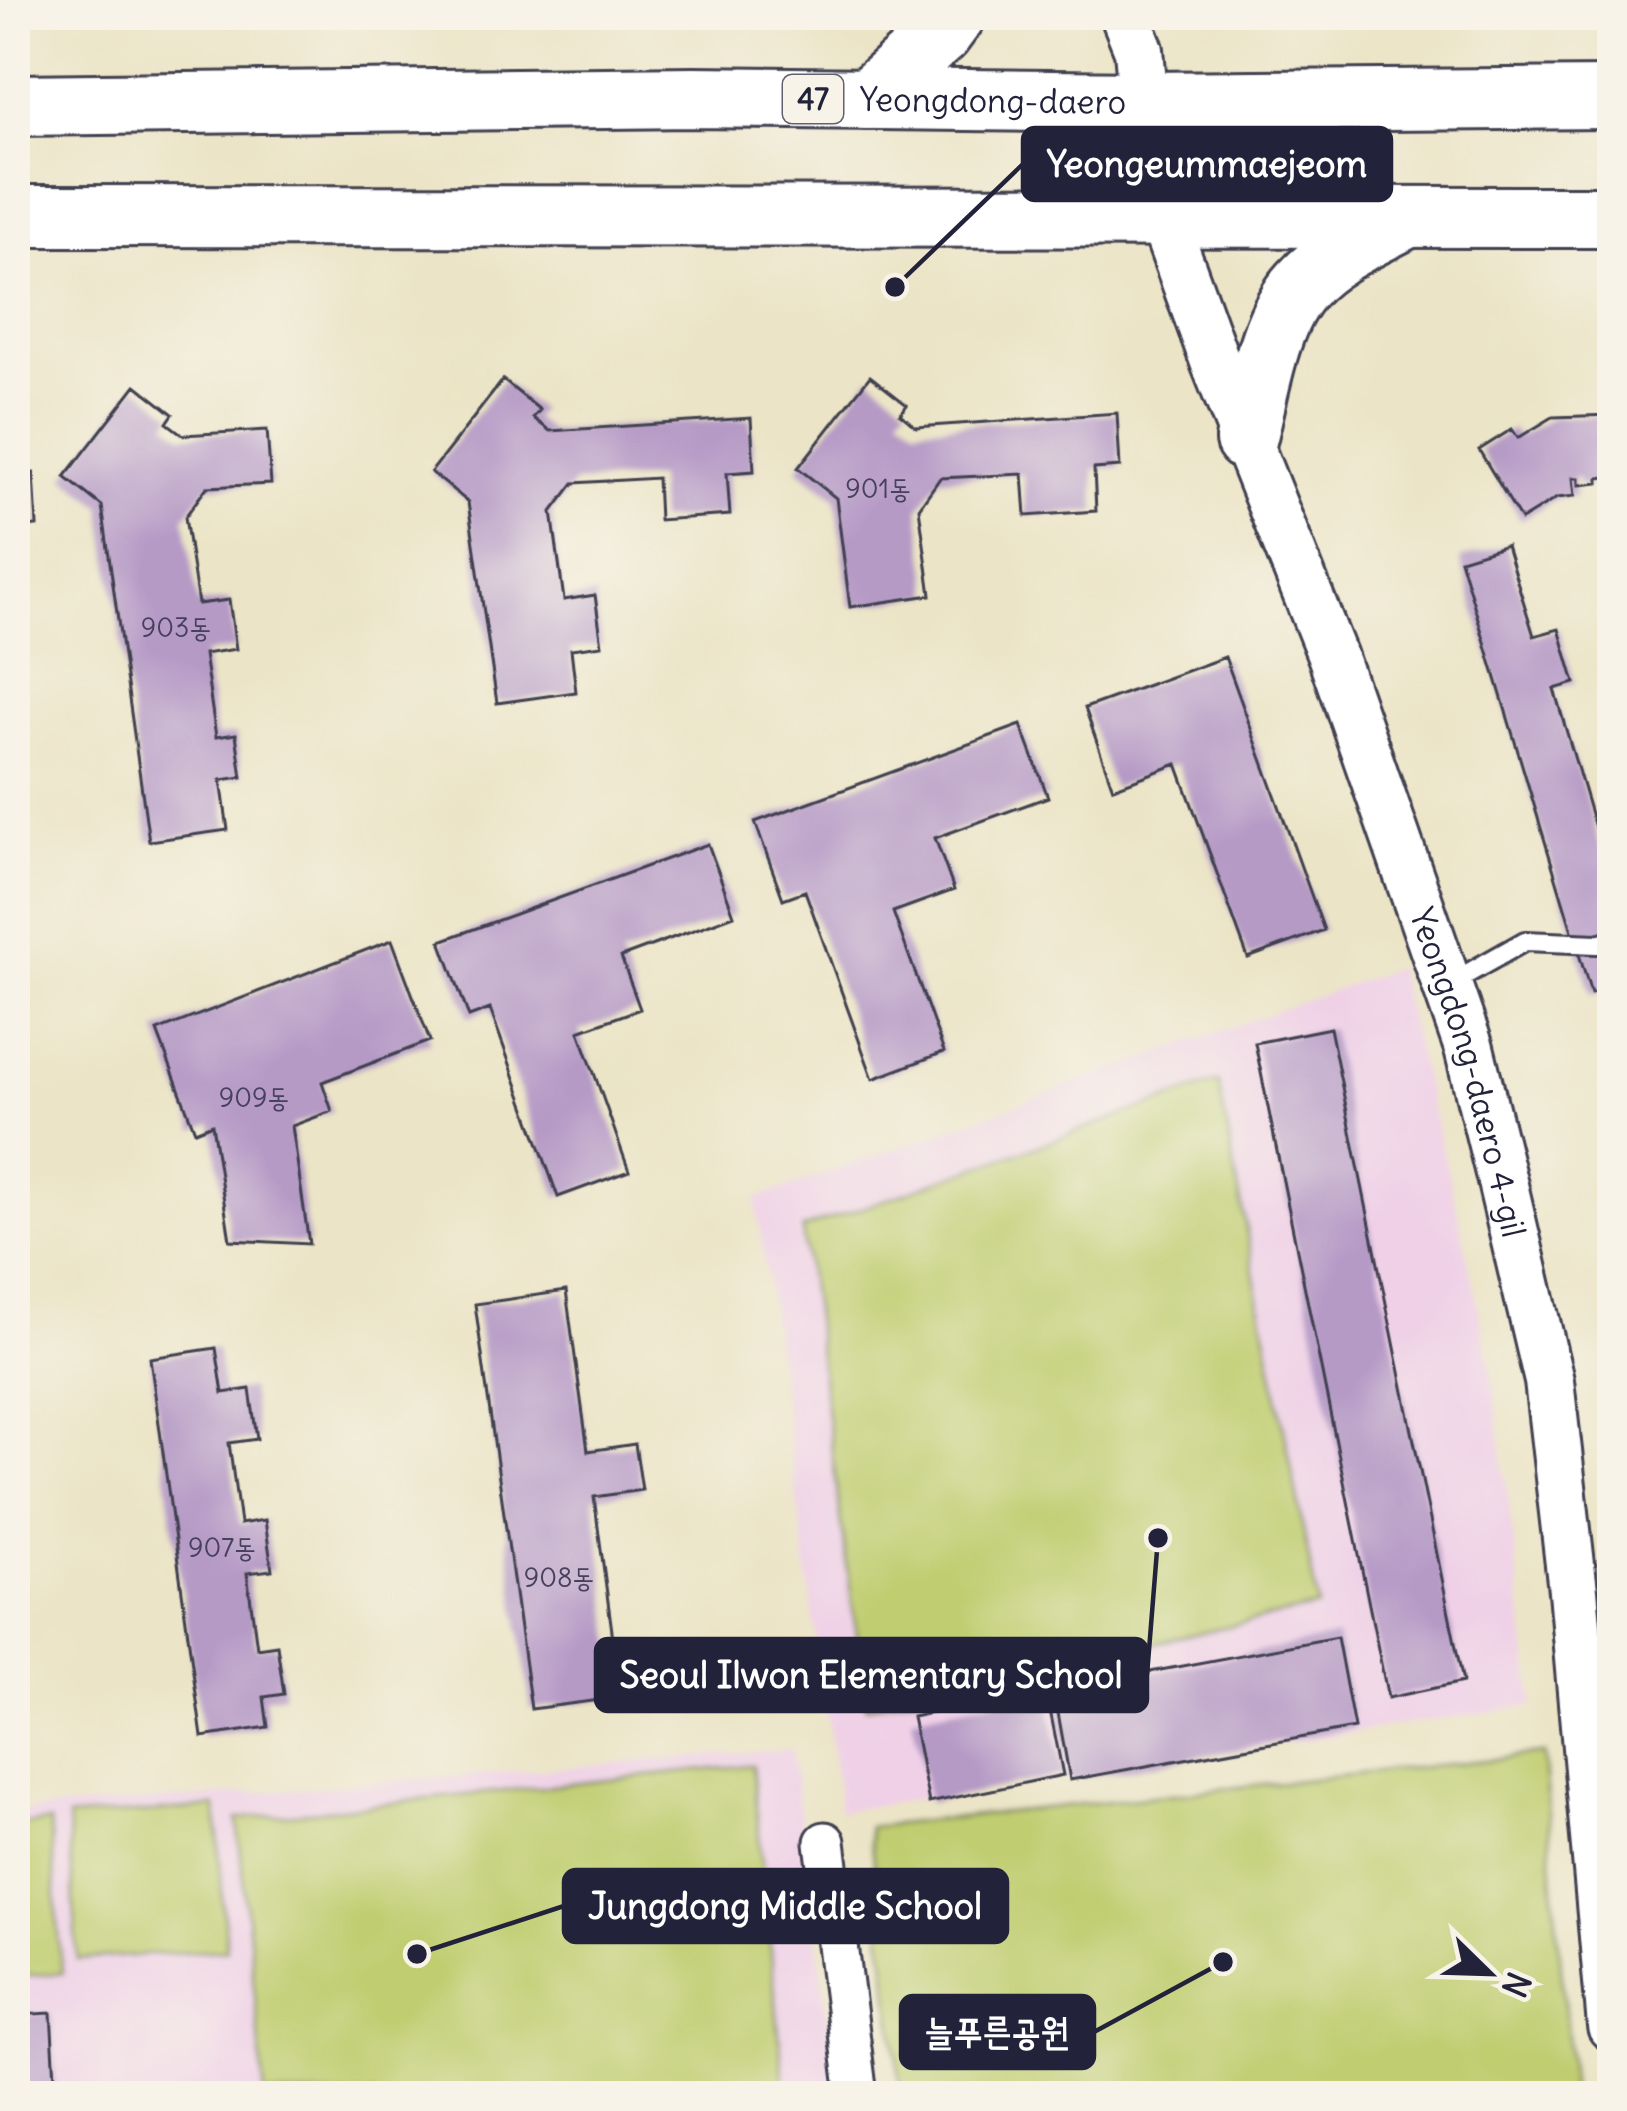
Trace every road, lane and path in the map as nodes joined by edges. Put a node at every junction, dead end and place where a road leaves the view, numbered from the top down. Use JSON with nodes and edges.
{"nodes":[{"id":1,"x":955,"y":15,"type":"edge"},
{"id":2,"x":1125,"y":15,"type":"edge"},
{"id":3,"x":1612,"y":98,"type":"edge"},
{"id":4,"x":867,"y":99,"type":"junction"},
{"id":5,"x":15,"y":105,"type":"edge"},
{"id":6,"x":1147,"y":130,"type":"junction"},
{"id":7,"x":15,"y":216,"type":"edge"},
{"id":8,"x":1407,"y":217,"type":"junction"},
{"id":9,"x":1612,"y":217,"type":"edge"},
{"id":10,"x":1163,"y":218,"type":"junction"},
{"id":11,"x":1246,"y":440,"type":"junction"},
{"id":12,"x":1612,"y":940,"type":"edge"},
{"id":13,"x":1446,"y":985,"type":"junction"},
{"id":14,"x":825,"y":1841,"type":"dead end"},
{"id":15,"x":1612,"y":2026,"type":"edge"},
{"id":16,"x":857,"y":2096,"type":"edge"}],
"edges":[{"from":1,"to":4,"type":"main road"},
{"from":2,"to":6,"type":"street","name":"Yeongdong-daero 4-gil"},
{"from":3,"to":6,"type":"main road","name":"Yeongdong-daero","number":"47"},
{"from":4,"to":5,"type":"main road","name":"Yeongdong-daero","number":"47"},
{"from":4,"to":6,"type":"main road","name":"Yeongdong-daero","number":"47"},
{"from":6,"to":10,"type":"street","name":"Yeongdong-daero 4-gil"},
{"from":7,"to":10,"type":"main road"},
{"from":8,"to":9,"type":"main road"},
{"from":8,"to":10,"type":"main road"},
{"from":8,"to":11,"type":"main road"},
{"from":10,"to":11,"type":"street","name":"Yeongdong-daero 4-gil"},
{"from":11,"to":13,"type":"street","name":"Yeongdong-daero 4-gil"},
{"from":12,"to":13,"type":"lane"},
{"from":13,"to":15,"type":"street","name":"Yeongdong-daero 4-gil"},
{"from":14,"to":16,"type":"street"}]}
